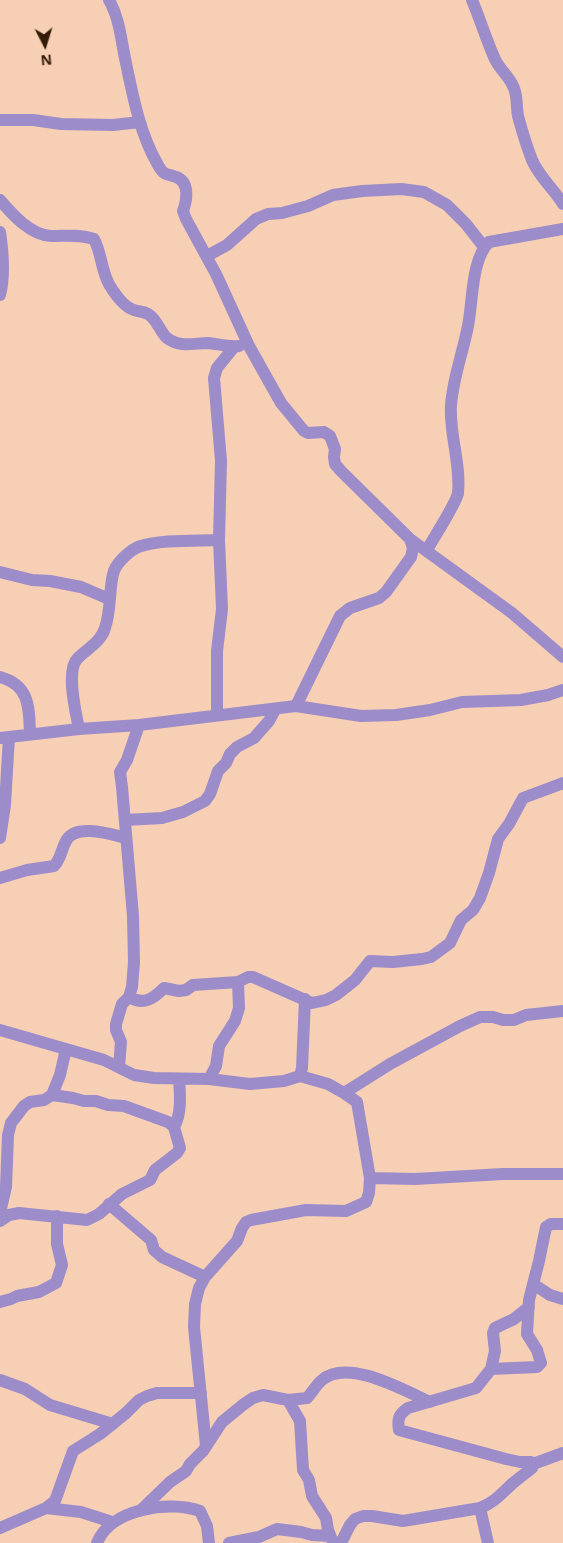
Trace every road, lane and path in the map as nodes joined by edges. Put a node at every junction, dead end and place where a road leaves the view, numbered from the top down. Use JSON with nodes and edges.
{"nodes":[{"id":1,"x":108,"y":0,"type":"edge"},
{"id":2,"x":472,"y":0,"type":"edge"},
{"id":3,"x":0,"y":120,"type":"edge"},
{"id":4,"x":140,"y":122,"type":"junction"},
{"id":5,"x":0,"y":200,"type":"edge"},
{"id":6,"x":563,"y":204,"type":"edge"},
{"id":7,"x":563,"y":229,"type":"edge"},
{"id":8,"x":0,"y":232,"type":"edge"},
{"id":9,"x":484,"y":247,"type":"junction"},
{"id":10,"x":207,"y":256,"type":"junction"},
{"id":11,"x":0,"y":295,"type":"edge"},
{"id":12,"x":249,"y":346,"type":"junction"},
{"id":13,"x":234,"y":347,"type":"junction"},
{"id":14,"x":410,"y":539,"type":"junction"},
{"id":15,"x":218,"y":540,"type":"junction"},
{"id":16,"x":427,"y":550,"type":"junction"},
{"id":17,"x":0,"y":572,"type":"edge"},
{"id":18,"x":109,"y":599,"type":"junction"},
{"id":19,"x":563,"y":657,"type":"edge"},
{"id":20,"x":0,"y":677,"type":"edge"},
{"id":21,"x":563,"y":690,"type":"edge"},
{"id":22,"x":296,"y":706,"type":"junction"},
{"id":23,"x":275,"y":710,"type":"junction"},
{"id":24,"x":218,"y":715,"type":"junction"},
{"id":25,"x":139,"y":725,"type":"junction"},
{"id":26,"x":79,"y":729,"type":"junction"},
{"id":27,"x":30,"y":734,"type":"junction"},
{"id":28,"x":5,"y":737,"type":"edge"},
{"id":29,"x":563,"y":783,"type":"edge"},
{"id":30,"x":125,"y":820,"type":"junction"},
{"id":31,"x":0,"y":838,"type":"edge"},
{"id":32,"x":126,"y":838,"type":"junction"},
{"id":33,"x":0,"y":878,"type":"edge"},
{"id":34,"x":238,"y":982,"type":"junction"},
{"id":35,"x":129,"y":997,"type":"junction"},
{"id":36,"x":305,"y":999,"type":"junction"},
{"id":37,"x":563,"y":1011,"type":"edge"},
{"id":38,"x":0,"y":1030,"type":"edge"},
{"id":39,"x":66,"y":1049,"type":"junction"},
{"id":40,"x":120,"y":1053,"type":"junction"},
{"id":41,"x":104,"y":1060,"type":"junction"},
{"id":42,"x":119,"y":1067,"type":"junction"},
{"id":43,"x":300,"y":1076,"type":"junction"},
{"id":44,"x":179,"y":1079,"type":"junction"},
{"id":45,"x":209,"y":1079,"type":"junction"},
{"id":46,"x":344,"y":1092,"type":"junction"},
{"id":47,"x":52,"y":1096,"type":"junction"},
{"id":48,"x":6,"y":1125,"type":"edge"},
{"id":49,"x":174,"y":1127,"type":"junction"},
{"id":50,"x":563,"y":1174,"type":"edge"},
{"id":51,"x":370,"y":1178,"type":"junction"},
{"id":52,"x":109,"y":1204,"type":"junction"},
{"id":53,"x":0,"y":1214,"type":"edge"},
{"id":54,"x":57,"y":1216,"type":"junction"},
{"id":55,"x":0,"y":1221,"type":"edge"},
{"id":56,"x":563,"y":1224,"type":"edge"},
{"id":57,"x":204,"y":1277,"type":"junction"},
{"id":58,"x":533,"y":1284,"type":"junction"},
{"id":59,"x":563,"y":1299,"type":"edge"},
{"id":60,"x":0,"y":1302,"type":"edge"},
{"id":61,"x":529,"y":1307,"type":"junction"},
{"id":62,"x":491,"y":1369,"type":"junction"},
{"id":63,"x":0,"y":1380,"type":"edge"},
{"id":64,"x":200,"y":1393,"type":"junction"},
{"id":65,"x":288,"y":1400,"type":"junction"},
{"id":66,"x":430,"y":1402,"type":"junction"},
{"id":67,"x":113,"y":1424,"type":"junction"},
{"id":68,"x":206,"y":1446,"type":"junction"},
{"id":69,"x":563,"y":1453,"type":"edge"},
{"id":70,"x":533,"y":1464,"type":"junction"},
{"id":71,"x":46,"y":1508,"type":"junction"},
{"id":72,"x":480,"y":1508,"type":"junction"},
{"id":73,"x":140,"y":1511,"type":"junction"},
{"id":74,"x":112,"y":1522,"type":"junction"},
{"id":75,"x":0,"y":1528,"type":"edge"},
{"id":76,"x":335,"y":1541,"type":"edge"},
{"id":77,"x":96,"y":1543,"type":"edge"},
{"id":78,"x":209,"y":1543,"type":"edge"},
{"id":79,"x":230,"y":1543,"type":"edge"},
{"id":80,"x":488,"y":1543,"type":"edge"}],
"edges":[{"from":1,"to":4,"type":"street"},
{"from":2,"to":6,"type":"street"},
{"from":3,"to":4,"type":"street"},
{"from":4,"to":10,"type":"street"},
{"from":5,"to":13,"type":"street"},
{"from":7,"to":9,"type":"street"},
{"from":8,"to":11,"type":"street"},
{"from":9,"to":10,"type":"street"},
{"from":9,"to":16,"type":"street"},
{"from":10,"to":12,"type":"street"},
{"from":12,"to":13,"type":"street"},
{"from":12,"to":14,"type":"street"},
{"from":13,"to":15,"type":"street"},
{"from":14,"to":16,"type":"street"},
{"from":14,"to":22,"type":"street"},
{"from":15,"to":18,"type":"street"},
{"from":15,"to":24,"type":"street"},
{"from":16,"to":19,"type":"street"},
{"from":17,"to":18,"type":"street"},
{"from":18,"to":26,"type":"street"},
{"from":20,"to":27,"type":"street"},
{"from":21,"to":22,"type":"street"},
{"from":22,"to":23,"type":"street"},
{"from":23,"to":24,"type":"street"},
{"from":23,"to":30,"type":"street"},
{"from":24,"to":25,"type":"street"},
{"from":25,"to":26,"type":"street"},
{"from":25,"to":30,"type":"street"},
{"from":26,"to":27,"type":"street"},
{"from":27,"to":28,"type":"street"},
{"from":28,"to":31,"type":"street"},
{"from":29,"to":36,"type":"street"},
{"from":30,"to":32,"type":"street"},
{"from":32,"to":33,"type":"street"},
{"from":32,"to":35,"type":"street"},
{"from":34,"to":35,"type":"street"},
{"from":34,"to":36,"type":"street"},
{"from":34,"to":45,"type":"street"},
{"from":35,"to":40,"type":"street"},
{"from":36,"to":43,"type":"street"},
{"from":37,"to":46,"type":"street"},
{"from":38,"to":39,"type":"street"},
{"from":39,"to":41,"type":"street"},
{"from":39,"to":47,"type":"street"},
{"from":40,"to":41,"type":"street"},
{"from":40,"to":42,"type":"street"},
{"from":41,"to":42,"type":"street"},
{"from":42,"to":44,"type":"street"},
{"from":43,"to":45,"type":"street"},
{"from":43,"to":46,"type":"street"},
{"from":44,"to":45,"type":"street"},
{"from":44,"to":49,"type":"street"},
{"from":46,"to":51,"type":"street"},
{"from":47,"to":48,"type":"street"},
{"from":47,"to":49,"type":"street"},
{"from":48,"to":53,"type":"street"},
{"from":49,"to":52,"type":"street"},
{"from":50,"to":51,"type":"street"},
{"from":51,"to":57,"type":"street"},
{"from":52,"to":54,"type":"street"},
{"from":52,"to":57,"type":"street"},
{"from":54,"to":55,"type":"street"},
{"from":54,"to":60,"type":"street"},
{"from":56,"to":58,"type":"street"},
{"from":57,"to":64,"type":"street"},
{"from":58,"to":59,"type":"street"},
{"from":58,"to":61,"type":"street"},
{"from":61,"to":62,"type":"street"},
{"from":61,"to":62,"type":"street"},
{"from":62,"to":66,"type":"street"},
{"from":63,"to":67,"type":"street"},
{"from":64,"to":67,"type":"street"},
{"from":64,"to":68,"type":"street"},
{"from":65,"to":66,"type":"street"},
{"from":65,"to":68,"type":"street"},
{"from":65,"to":76,"type":"street"},
{"from":66,"to":70,"type":"street"},
{"from":67,"to":71,"type":"street"},
{"from":68,"to":73,"type":"street"},
{"from":69,"to":70,"type":"street"},
{"from":70,"to":72,"type":"street"},
{"from":71,"to":74,"type":"street"},
{"from":71,"to":75,"type":"street"},
{"from":72,"to":76,"type":"street"},
{"from":72,"to":80,"type":"street"},
{"from":73,"to":74,"type":"street"},
{"from":73,"to":78,"type":"street"},
{"from":74,"to":77,"type":"street"},
{"from":76,"to":79,"type":"street"}]}
